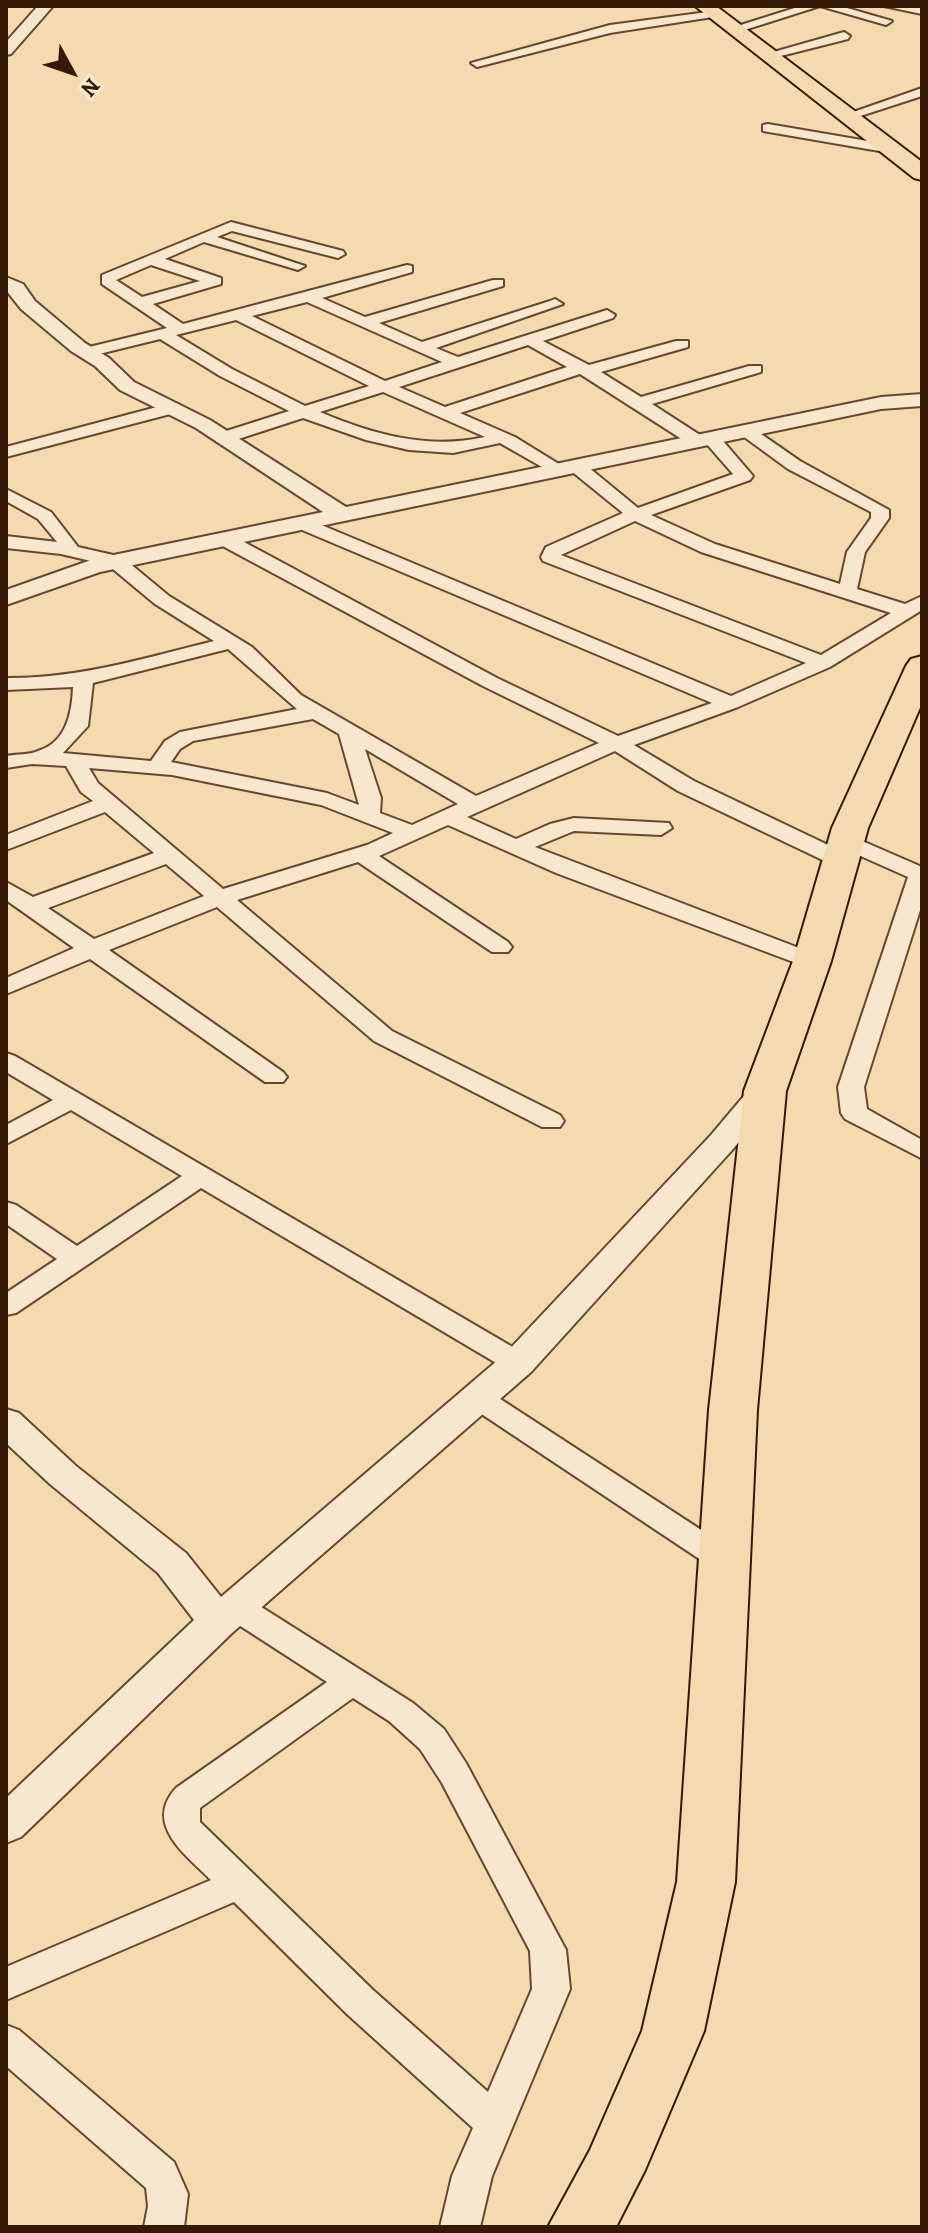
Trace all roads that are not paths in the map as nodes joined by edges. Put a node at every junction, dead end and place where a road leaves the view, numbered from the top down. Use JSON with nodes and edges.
{"nodes":[{"id":1,"x":46,"y":6,"type":"edge"},
{"id":2,"x":814,"y":6,"type":"edge"},
{"id":3,"x":826,"y":6,"type":"edge"},
{"id":4,"x":890,"y":6,"type":"edge"},
{"id":5,"x":714,"y":10,"type":"edge"},
{"id":6,"x":922,"y":11,"type":"edge"},
{"id":7,"x":886,"y":21,"type":"dead end"},
{"id":8,"x":734,"y":29,"type":"junction"},
{"id":9,"x":844,"y":36,"type":"dead end"},
{"id":10,"x":6,"y":51,"type":"edge"},
{"id":11,"x":769,"y":55,"type":"junction"},
{"id":12,"x":477,"y":63,"type":"dead end"},
{"id":13,"x":922,"y":92,"type":"edge"},
{"id":14,"x":848,"y":116,"type":"junction"},
{"id":15,"x":768,"y":128,"type":"dead end"},
{"id":16,"x":891,"y":149,"type":"junction"},
{"id":17,"x":922,"y":173,"type":"edge"},
{"id":18,"x":202,"y":237,"type":"junction"},
{"id":19,"x":338,"y":254,"type":"dead end"},
{"id":20,"x":149,"y":259,"type":"junction"},
{"id":21,"x":298,"y":266,"type":"dead end"},
{"id":22,"x":407,"y":269,"type":"dead end"},
{"id":23,"x":6,"y":283,"type":"edge"},
{"id":24,"x":498,"y":283,"type":"dead end"},
{"id":25,"x":308,"y":297,"type":"junction"},
{"id":26,"x":140,"y":303,"type":"junction"},
{"id":27,"x":555,"y":304,"type":"dead end"},
{"id":28,"x":238,"y":315,"type":"junction"},
{"id":29,"x":607,"y":315,"type":"dead end"},
{"id":30,"x":364,"y":322,"type":"junction"},
{"id":31,"x":180,"y":329,"type":"junction"},
{"id":32,"x":162,"y":333,"type":"junction"},
{"id":33,"x":528,"y":339,"type":"junction"},
{"id":34,"x":682,"y":344,"type":"dead end"},
{"id":35,"x":422,"y":347,"type":"junction"},
{"id":36,"x":87,"y":352,"type":"junction"},
{"id":37,"x":455,"y":362,"type":"junction"},
{"id":38,"x":755,"y":369,"type":"dead end"},
{"id":39,"x":584,"y":370,"type":"junction"},
{"id":40,"x":383,"y":386,"type":"junction"},
{"id":41,"x":922,"y":400,"type":"edge"},
{"id":42,"x":638,"y":403,"type":"junction"},
{"id":43,"x":172,"y":408,"type":"junction"},
{"id":44,"x":306,"y":411,"type":"junction"},
{"id":45,"x":444,"y":413,"type":"junction"},
{"id":46,"x":745,"y":431,"type":"junction"},
{"id":47,"x":223,"y":438,"type":"junction"},
{"id":48,"x":501,"y":438,"type":"junction"},
{"id":49,"x":704,"y":439,"type":"junction"},
{"id":50,"x":6,"y":452,"type":"edge"},
{"id":51,"x":566,"y":468,"type":"junction"},
{"id":52,"x":6,"y":494,"type":"edge"},
{"id":53,"x":342,"y":514,"type":"junction"},
{"id":54,"x":636,"y":515,"type":"junction"},
{"id":55,"x":301,"y":523,"type":"junction"},
{"id":56,"x":224,"y":539,"type":"junction"},
{"id":57,"x":6,"y":542,"type":"edge"},
{"id":58,"x":71,"y":550,"type":"junction"},
{"id":59,"x":115,"y":561,"type":"junction"},
{"id":60,"x":847,"y":593,"type":"junction"},
{"id":61,"x":6,"y":598,"type":"edge"},
{"id":62,"x":914,"y":606,"type":"edge"},
{"id":63,"x":232,"y":642,"type":"junction"},
{"id":64,"x":823,"y":663,"type":"junction"},
{"id":65,"x":922,"y":666,"type":"edge"},
{"id":66,"x":83,"y":678,"type":"junction"},
{"id":67,"x":6,"y":684,"type":"edge"},
{"id":68,"x":731,"y":703,"type":"junction"},
{"id":69,"x":315,"y":712,"type":"junction"},
{"id":70,"x":349,"y":732,"type":"junction"},
{"id":71,"x":618,"y":744,"type":"junction"},
{"id":72,"x":42,"y":759,"type":"junction"},
{"id":73,"x":74,"y":761,"type":"junction"},
{"id":74,"x":6,"y":762,"type":"edge"},
{"id":75,"x":157,"y":768,"type":"junction"},
{"id":76,"x":108,"y":803,"type":"junction"},
{"id":77,"x":476,"y":805,"type":"junction"},
{"id":78,"x":369,"y":816,"type":"junction"},
{"id":79,"x":449,"y":817,"type":"junction"},
{"id":80,"x":661,"y":828,"type":"dead end"},
{"id":81,"x":412,"y":833,"type":"junction"},
{"id":82,"x":6,"y":843,"type":"edge"},
{"id":83,"x":517,"y":847,"type":"junction"},
{"id":84,"x":844,"y":851,"type":"junction"},
{"id":85,"x":361,"y":854,"type":"junction"},
{"id":86,"x":170,"y":855,"type":"junction"},
{"id":87,"x":921,"y":875,"type":"edge"},
{"id":88,"x":222,"y":898,"type":"junction"},
{"id":89,"x":16,"y":900,"type":"edge"},
{"id":90,"x":500,"y":947,"type":"dead end"},
{"id":91,"x":93,"y":951,"type":"junction"},
{"id":92,"x":812,"y":961,"type":"junction"},
{"id":93,"x":6,"y":987,"type":"edge"},
{"id":94,"x":6,"y":1061,"type":"edge"},
{"id":95,"x":274,"y":1077,"type":"dead end"},
{"id":96,"x":765,"y":1091,"type":"junction"},
{"id":97,"x":73,"y":1099,"type":"junction"},
{"id":98,"x":551,"y":1121,"type":"dead end"},
{"id":99,"x":6,"y":1136,"type":"edge"},
{"id":100,"x":921,"y":1150,"type":"edge"},
{"id":101,"x":202,"y":1175,"type":"junction"},
{"id":102,"x":6,"y":1211,"type":"edge"},
{"id":103,"x":77,"y":1259,"type":"junction"},
{"id":104,"x":6,"y":1306,"type":"edge"},
{"id":105,"x":518,"y":1363,"type":"junction"},
{"id":106,"x":478,"y":1398,"type":"junction"},
{"id":107,"x":6,"y":1422,"type":"edge"},
{"id":108,"x":724,"y":1560,"type":"junction"},
{"id":109,"x":227,"y":1614,"type":"junction"},
{"id":110,"x":353,"y":1681,"type":"junction"},
{"id":111,"x":6,"y":1825,"type":"edge"},
{"id":112,"x":239,"y":1884,"type":"junction"},
{"id":113,"x":6,"y":1984,"type":"edge"},
{"id":114,"x":6,"y":2042,"type":"edge"},
{"id":115,"x":494,"y":2122,"type":"junction"},
{"id":116,"x":164,"y":2227,"type":"edge"},
{"id":117,"x":460,"y":2227,"type":"edge"},
{"id":118,"x":581,"y":2227,"type":"edge"}],
"edges":[{"from":1,"to":10,"type":"street"},
{"from":2,"to":8,"type":"street"},
{"from":3,"to":7,"type":"street"},
{"from":4,"to":6,"type":"street"},
{"from":5,"to":8,"type":"main road"},
{"from":5,"to":12,"type":"street"},
{"from":8,"to":11,"type":"main road"},
{"from":9,"to":11,"type":"street"},
{"from":11,"to":14,"type":"main road"},
{"from":13,"to":14,"type":"street"},
{"from":14,"to":16,"type":"main road"},
{"from":15,"to":16,"type":"street"},
{"from":16,"to":17,"type":"main road"},
{"from":18,"to":19,"type":"street"},
{"from":18,"to":20,"type":"street"},
{"from":18,"to":21,"type":"street"},
{"from":20,"to":26,"type":"street"},
{"from":20,"to":26,"type":"street"},
{"from":22,"to":25,"type":"street"},
{"from":23,"to":36,"type":"street"},
{"from":24,"to":30,"type":"street"},
{"from":25,"to":28,"type":"street"},
{"from":25,"to":30,"type":"street"},
{"from":26,"to":31,"type":"street"},
{"from":27,"to":35,"type":"street"},
{"from":28,"to":31,"type":"street"},
{"from":28,"to":40,"type":"street"},
{"from":29,"to":33,"type":"street"},
{"from":30,"to":35,"type":"street"},
{"from":31,"to":32,"type":"street"},
{"from":32,"to":36,"type":"street"},
{"from":32,"to":44,"type":"street"},
{"from":33,"to":37,"type":"street"},
{"from":33,"to":39,"type":"street"},
{"from":34,"to":39,"type":"street"},
{"from":35,"to":37,"type":"street"},
{"from":36,"to":43,"type":"street"},
{"from":37,"to":40,"type":"street"},
{"from":38,"to":42,"type":"street"},
{"from":39,"to":42,"type":"street"},
{"from":39,"to":45,"type":"street"},
{"from":40,"to":44,"type":"street"},
{"from":40,"to":45,"type":"street"},
{"from":41,"to":46,"type":"street"},
{"from":42,"to":49,"type":"street"},
{"from":43,"to":47,"type":"street"},
{"from":43,"to":50,"type":"street"},
{"from":44,"to":47,"type":"street"},
{"from":44,"to":48,"type":"street"},
{"from":45,"to":48,"type":"street"},
{"from":46,"to":49,"type":"street"},
{"from":46,"to":60,"type":"street"},
{"from":47,"to":53,"type":"street"},
{"from":48,"to":51,"type":"street"},
{"from":49,"to":51,"type":"street"},
{"from":49,"to":54,"type":"street"},
{"from":51,"to":53,"type":"street"},
{"from":51,"to":54,"type":"street"},
{"from":52,"to":58,"type":"street"},
{"from":53,"to":55,"type":"street"},
{"from":54,"to":60,"type":"street"},
{"from":54,"to":64,"type":"street"},
{"from":55,"to":56,"type":"street"},
{"from":55,"to":68,"type":"street"},
{"from":56,"to":59,"type":"street"},
{"from":56,"to":71,"type":"street"},
{"from":57,"to":58,"type":"street"},
{"from":58,"to":59,"type":"street"},
{"from":59,"to":61,"type":"street"},
{"from":59,"to":63,"type":"street"},
{"from":60,"to":62,"type":"street"},
{"from":62,"to":64,"type":"street"},
{"from":63,"to":66,"type":"street"},
{"from":63,"to":69,"type":"street"},
{"from":64,"to":68,"type":"street"},
{"from":65,"to":84,"type":"main road"},
{"from":66,"to":67,"type":"street"},
{"from":66,"to":72,"type":"street"},
{"from":68,"to":71,"type":"street"},
{"from":69,"to":70,"type":"street"},
{"from":69,"to":75,"type":"street"},
{"from":70,"to":77,"type":"street"},
{"from":70,"to":78,"type":"street"},
{"from":71,"to":77,"type":"street"},
{"from":71,"to":84,"type":"street"},
{"from":72,"to":73,"type":"street"},
{"from":72,"to":74,"type":"street"},
{"from":73,"to":75,"type":"street"},
{"from":73,"to":76,"type":"street"},
{"from":75,"to":78,"type":"street"},
{"from":76,"to":82,"type":"street"},
{"from":76,"to":86,"type":"street"},
{"from":77,"to":79,"type":"street"},
{"from":78,"to":81,"type":"street"},
{"from":79,"to":81,"type":"street"},
{"from":79,"to":83,"type":"street"},
{"from":80,"to":83,"type":"street"},
{"from":81,"to":85,"type":"street"},
{"from":83,"to":92,"type":"street"},
{"from":84,"to":87,"type":"street"},
{"from":84,"to":92,"type":"main road"},
{"from":85,"to":88,"type":"street"},
{"from":85,"to":90,"type":"street"},
{"from":86,"to":88,"type":"street"},
{"from":86,"to":89,"type":"street"},
{"from":87,"to":100,"type":"street"},
{"from":88,"to":91,"type":"street"},
{"from":88,"to":98,"type":"street"},
{"from":89,"to":91,"type":"street"},
{"from":91,"to":93,"type":"street"},
{"from":91,"to":95,"type":"street"},
{"from":92,"to":96,"type":"main road"},
{"from":94,"to":97,"type":"street"},
{"from":96,"to":105,"type":"street"},
{"from":96,"to":108,"type":"main road"},
{"from":97,"to":99,"type":"street"},
{"from":97,"to":101,"type":"street"},
{"from":101,"to":103,"type":"street"},
{"from":101,"to":105,"type":"street"},
{"from":102,"to":103,"type":"street"},
{"from":103,"to":104,"type":"street"},
{"from":105,"to":106,"type":"street"},
{"from":106,"to":108,"type":"street"},
{"from":106,"to":109,"type":"street"},
{"from":107,"to":109,"type":"street"},
{"from":108,"to":118,"type":"main road"},
{"from":109,"to":110,"type":"street"},
{"from":109,"to":111,"type":"street"},
{"from":110,"to":112,"type":"street"},
{"from":110,"to":115,"type":"street"},
{"from":112,"to":113,"type":"street"},
{"from":112,"to":115,"type":"street"},
{"from":114,"to":116,"type":"street"},
{"from":115,"to":117,"type":"street"}]}
